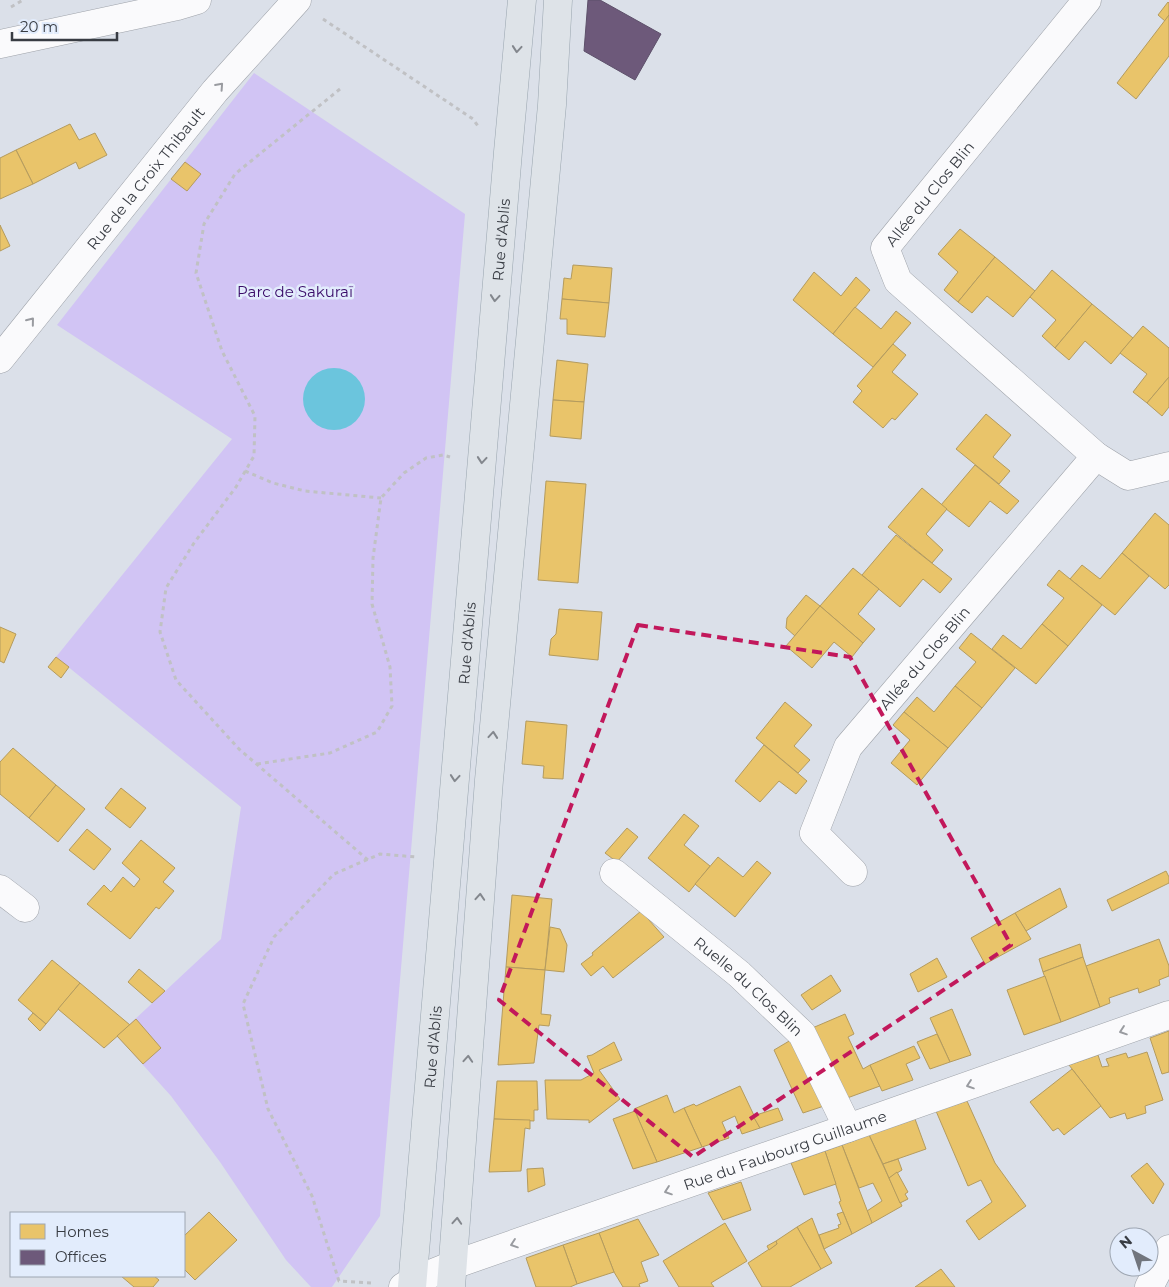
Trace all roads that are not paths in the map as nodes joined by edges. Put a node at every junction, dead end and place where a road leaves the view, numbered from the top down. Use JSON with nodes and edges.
{"nodes":[{"id":1,"x":197,"y":0,"type":"edge"},
{"id":2,"x":522,"y":0,"type":"edge"},
{"id":3,"x":558,"y":0,"type":"edge"},
{"id":4,"x":1088,"y":0,"type":"edge"},
{"id":5,"x":308,"y":8,"type":"edge"},
{"id":6,"x":0,"y":44,"type":"edge"},
{"id":7,"x":0,"y":359,"type":"edge"},
{"id":8,"x":1096,"y":456,"type":"junction"},
{"id":9,"x":1169,"y":466,"type":"edge"},
{"id":10,"x":853,"y":872,"type":"dead end"},
{"id":11,"x":614,"y":873,"type":"dead end"},
{"id":12,"x":0,"y":889,"type":"edge"},
{"id":13,"x":25,"y":908,"type":"dead end"},
{"id":14,"x":1169,"y":1015,"type":"edge"},
{"id":15,"x":848,"y":1128,"type":"junction"},
{"id":16,"x":1169,"y":1249,"type":"edge"},
{"id":17,"x":452,"y":1276,"type":"edge"},
{"id":18,"x":401,"y":1285,"type":"edge"},
{"id":19,"x":1149,"y":1287,"type":"edge"}],
"edges":[{"from":1,"to":6,"type":"street"},
{"from":2,"to":18,"type":"main road","name":"Rue d'Ablis","one_way":true},
{"from":17,"to":3,"type":"main road","one_way":true},
{"from":4,"to":8,"type":"street","name":"Allée du Clos Blin"},
{"from":7,"to":5,"type":"street","name":"Rue de la Croix Thibault","one_way":true},
{"from":8,"to":9,"type":"street","name":"Allée du Clos Blin"},
{"from":8,"to":10,"type":"street","name":"Allée du Clos Blin"},
{"from":11,"to":15,"type":"street","name":"Ruelle du Clos Blin"},
{"from":12,"to":13,"type":"street"},
{"from":14,"to":15,"type":"street","name":"Rue du Faubourg Guillaume","one_way":true},
{"from":15,"to":17,"type":"street","name":"Rue du Faubourg Guillaume","one_way":true},
{"from":16,"to":19,"type":"street"},
{"from":17,"to":18,"type":"street","name":"Rue du Faubourg Guillaume"}]}
